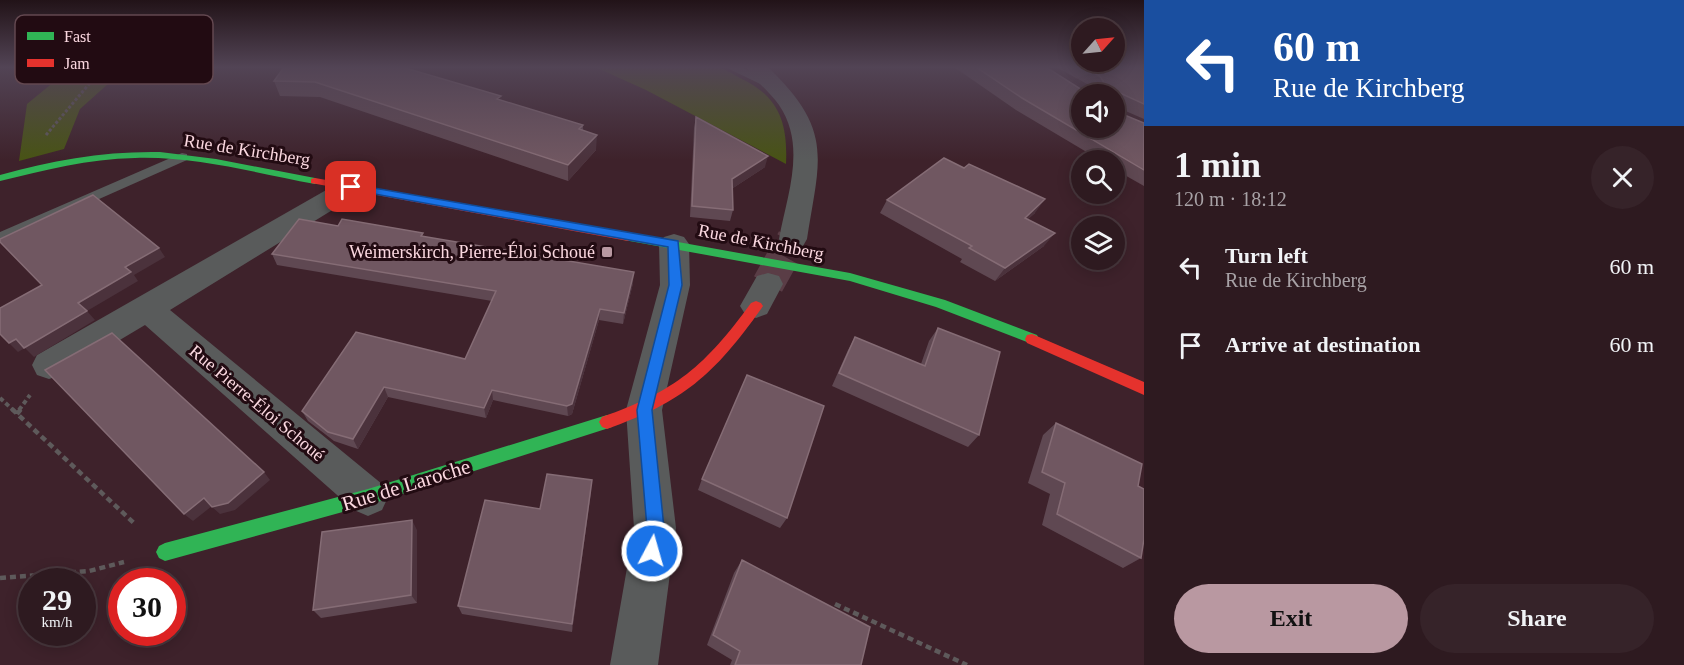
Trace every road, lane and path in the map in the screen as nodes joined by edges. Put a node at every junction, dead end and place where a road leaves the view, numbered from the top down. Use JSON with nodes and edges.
{"nodes":[{"id":1,"x":77,"y":98,"type":"edge"},
{"id":2,"x":785,"y":98,"type":"edge"},
{"id":3,"x":182,"y":157,"type":"junction"},
{"id":4,"x":36,"y":167,"type":"junction"},
{"id":5,"x":0,"y":178,"type":"edge"},
{"id":6,"x":351,"y":187,"type":"junction"},
{"id":7,"x":0,"y":238,"type":"edge"},
{"id":8,"x":793,"y":239,"type":"tunnel mouth"},
{"id":9,"x":674,"y":244,"type":"junction"},
{"id":10,"x":762,"y":295,"type":"tunnel mouth"},
{"id":11,"x":147,"y":309,"type":"junction"},
{"id":12,"x":49,"y":365,"type":"edge"},
{"id":13,"x":1144,"y":389,"type":"edge"},
{"id":14,"x":0,"y":398,"type":"edge"},
{"id":15,"x":644,"y":410,"type":"junction"},
{"id":16,"x":368,"y":497,"type":"junction"},
{"id":17,"x":165,"y":552,"type":"junction"},
{"id":18,"x":0,"y":578,"type":"edge"},
{"id":19,"x":835,"y":604,"type":"dead end"},
{"id":20,"x":634,"y":665,"type":"edge"},
{"id":21,"x":967,"y":665,"type":"edge"}],
"edges":[{"from":1,"to":4,"type":"path"},
{"from":2,"to":8,"type":"street"},
{"from":3,"to":4,"type":"main road","name":"Rue de Kirchberg"},
{"from":3,"to":6,"type":"main road","name":"Rue de Kirchberg"},
{"from":3,"to":7,"type":"lane"},
{"from":4,"to":5,"type":"main road","name":"Rue de Kirchberg"},
{"from":6,"to":9,"type":"main road","name":"Rue de Kirchberg"},
{"from":6,"to":11,"type":"street"},
{"from":9,"to":13,"type":"main road","name":"Rue de Kirchberg"},
{"from":9,"to":15,"type":"street"},
{"from":10,"to":15,"type":"main road","name":"Rue de Laroche"},
{"from":11,"to":12,"type":"street"},
{"from":11,"to":16,"type":"street","name":"Rue Pierre-Éloi Schoué"},
{"from":14,"to":17,"type":"path"},
{"from":15,"to":16,"type":"main road","name":"Rue de Laroche"},
{"from":15,"to":20,"type":"street"},
{"from":16,"to":17,"type":"main road","name":"Rue de Laroche"},
{"from":17,"to":18,"type":"path"},
{"from":19,"to":21,"type":"path"}]}
